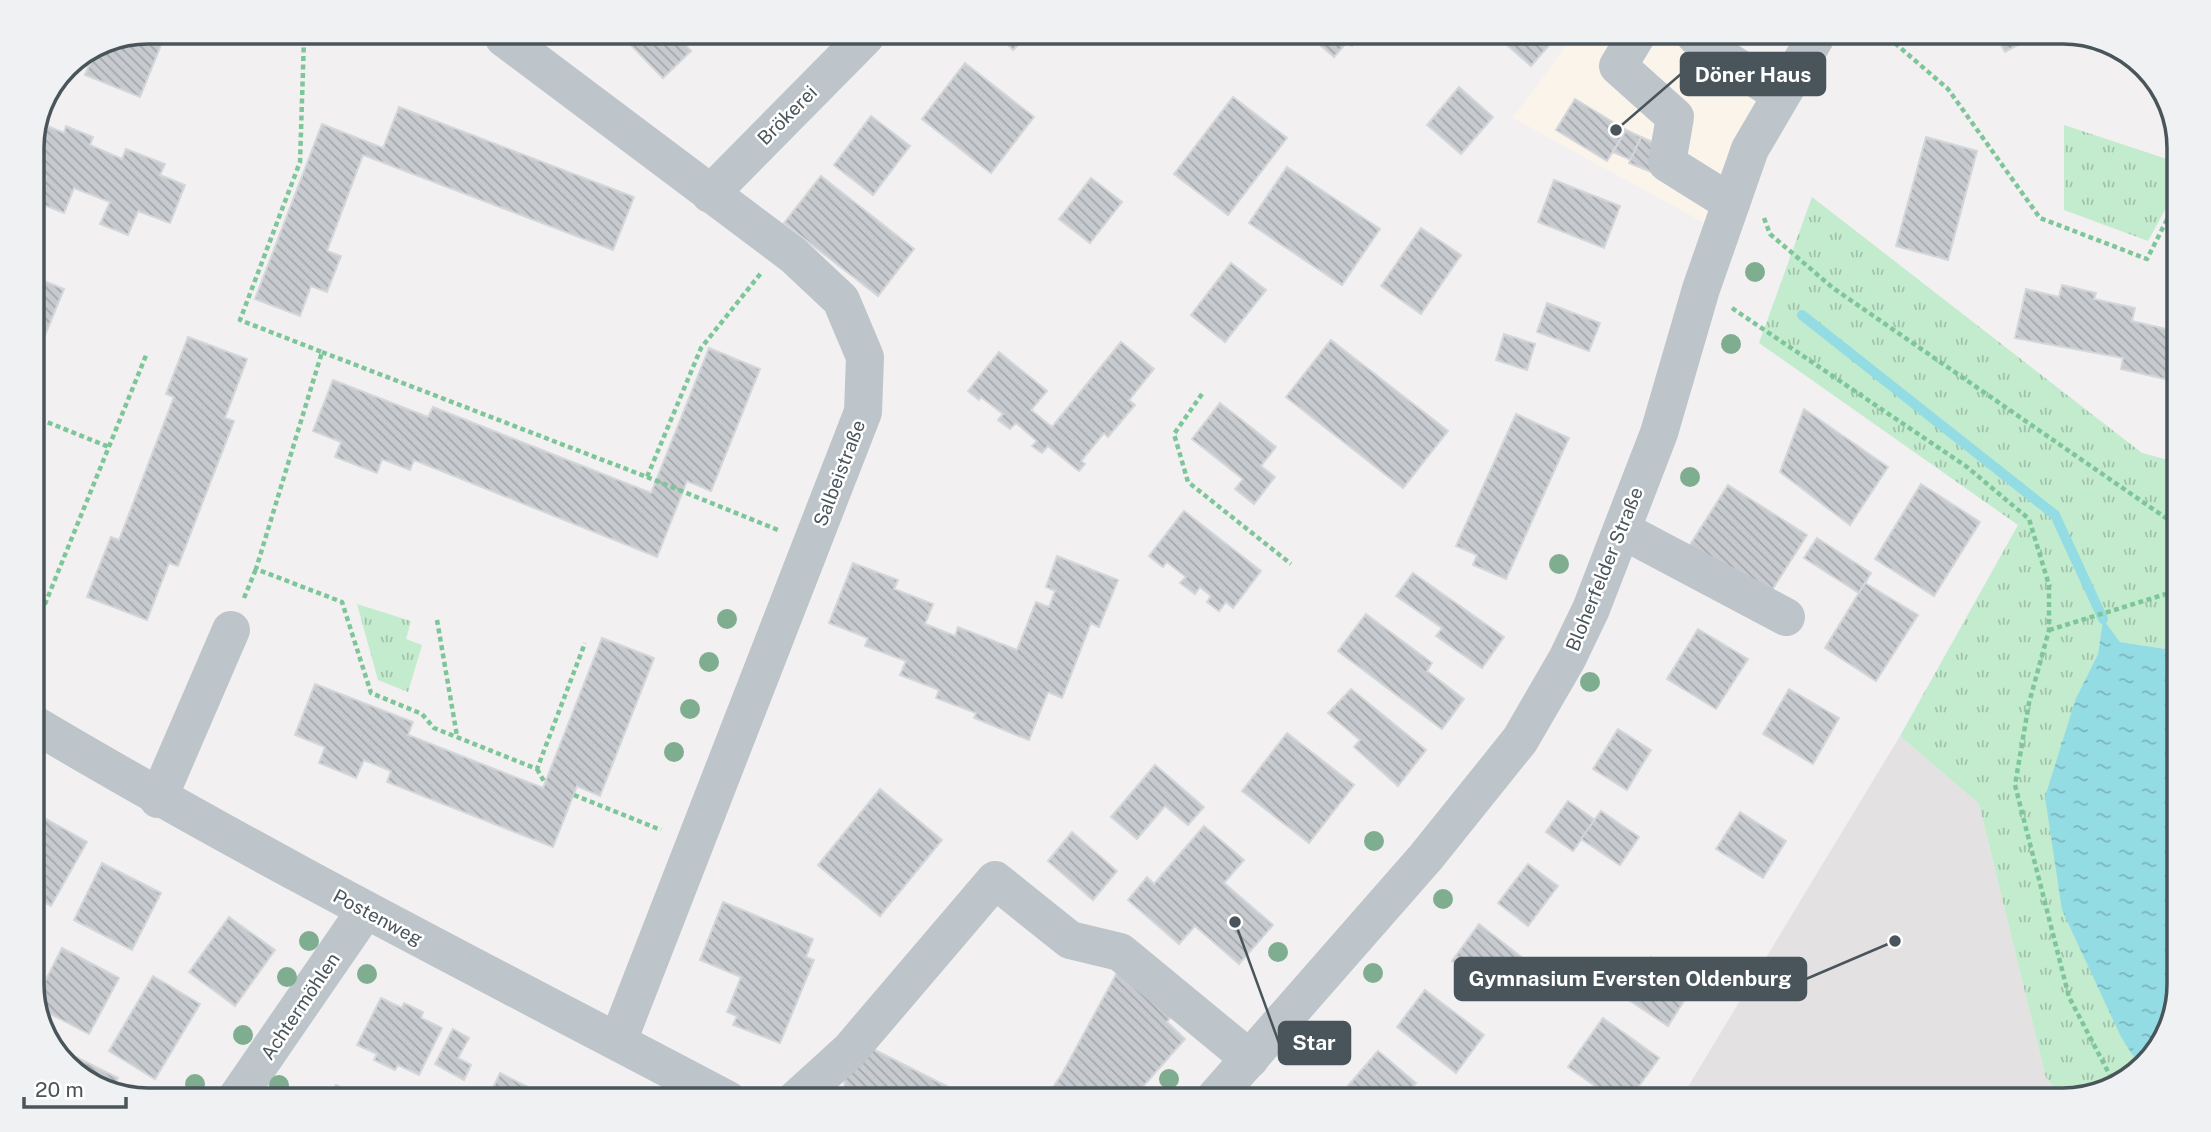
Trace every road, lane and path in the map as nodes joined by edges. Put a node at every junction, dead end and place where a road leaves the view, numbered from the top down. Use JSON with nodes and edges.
{"nodes":[{"id":1,"x":304,"y":44,"type":"edge"},
{"id":2,"x":512,"y":44,"type":"edge"},
{"id":3,"x":858,"y":44,"type":"edge"},
{"id":4,"x":1631,"y":44,"type":"edge"},
{"id":5,"x":1703,"y":44,"type":"edge"},
{"id":6,"x":1811,"y":44,"type":"edge"},
{"id":7,"x":1896,"y":44,"type":"edge"},
{"id":8,"x":1780,"y":94,"type":"junction"},
{"id":9,"x":710,"y":194,"type":"junction"},
{"id":10,"x":1731,"y":203,"type":"junction"},
{"id":11,"x":2167,"y":220,"type":"edge"},
{"id":12,"x":1770,"y":234,"type":"dead end"},
{"id":13,"x":782,"y":247,"type":"junction"},
{"id":14,"x":1744,"y":315,"type":"dead end"},
{"id":15,"x":147,"y":352,"type":"dead end"},
{"id":16,"x":322,"y":352,"type":"junction"},
{"id":17,"x":1202,"y":394,"type":"dead end"},
{"id":18,"x":44,"y":421,"type":"edge"},
{"id":19,"x":109,"y":447,"type":"junction"},
{"id":20,"x":647,"y":477,"type":"junction"},
{"id":21,"x":2167,"y":519,"type":"edge"},
{"id":22,"x":1622,"y":530,"type":"junction"},
{"id":23,"x":811,"y":544,"type":"junction"},
{"id":24,"x":1291,"y":565,"type":"dead end"},
{"id":25,"x":2167,"y":593,"type":"edge"},
{"id":26,"x":44,"y":607,"type":"edge"},
{"id":27,"x":1786,"y":617,"type":"dead end"},
{"id":28,"x":437,"y":620,"type":"dead end"},
{"id":29,"x":231,"y":630,"type":"dead end"},
{"id":30,"x":2049,"y":630,"type":"junction"},
{"id":31,"x":585,"y":643,"type":"dead end"},
{"id":32,"x":44,"y":730,"type":"edge"},
{"id":33,"x":457,"y":737,"type":"junction"},
{"id":34,"x":537,"y":769,"type":"junction"},
{"id":35,"x":545,"y":783,"type":"dead end"},
{"id":36,"x":575,"y":795,"type":"dead end"},
{"id":37,"x":158,"y":799,"type":"junction"},
{"id":38,"x":694,"y":843,"type":"junction"},
{"id":39,"x":365,"y":911,"type":"junction"},
{"id":40,"x":618,"y":1041,"type":"junction"},
{"id":41,"x":1250,"y":1059,"type":"junction"},
{"id":42,"x":2110,"y":1076,"type":"edge"},
{"id":43,"x":244,"y":1088,"type":"edge"},
{"id":44,"x":704,"y":1088,"type":"edge"},
{"id":45,"x":808,"y":1088,"type":"edge"},
{"id":46,"x":1224,"y":1088,"type":"edge"}],
"edges":[{"from":1,"to":16,"type":"path"},
{"from":2,"to":9,"type":"street","name":"Salbeistraße"},
{"from":3,"to":9,"type":"street","name":"Brökerei"},
{"from":4,"to":10,"type":"street"},
{"from":5,"to":8,"type":"street"},
{"from":6,"to":8,"type":"street","name":"Bloherfelder Straße"},
{"from":7,"to":11,"type":"path"},
{"from":8,"to":10,"type":"street","name":"Bloherfelder Straße"},
{"from":9,"to":13,"type":"street","name":"Salbeistraße"},
{"from":10,"to":22,"type":"street","name":"Bloherfelder Straße"},
{"from":12,"to":21,"type":"path"},
{"from":13,"to":20,"type":"path"},
{"from":13,"to":23,"type":"street","name":"Salbeistraße"},
{"from":14,"to":30,"type":"path"},
{"from":15,"to":19,"type":"path"},
{"from":16,"to":20,"type":"path"},
{"from":16,"to":33,"type":"path"},
{"from":17,"to":24,"type":"path"},
{"from":18,"to":19,"type":"path"},
{"from":19,"to":26,"type":"path"},
{"from":20,"to":23,"type":"path"},
{"from":22,"to":27,"type":"street"},
{"from":22,"to":41,"type":"street","name":"Bloherfelder Straße"},
{"from":23,"to":38,"type":"street","name":"Salbeistraße"},
{"from":25,"to":30,"type":"path"},
{"from":28,"to":33,"type":"path"},
{"from":29,"to":37,"type":"street"},
{"from":30,"to":42,"type":"path"},
{"from":31,"to":34,"type":"path"},
{"from":32,"to":37,"type":"street","name":"Postenweg"},
{"from":33,"to":34,"type":"path"},
{"from":34,"to":35,"type":"path"},
{"from":36,"to":38,"type":"path"},
{"from":37,"to":39,"type":"street","name":"Postenweg"},
{"from":38,"to":40,"type":"street","name":"Salbeistraße"},
{"from":39,"to":40,"type":"street","name":"Postenweg"},
{"from":39,"to":43,"type":"street","name":"Achtermöhlen"},
{"from":40,"to":44,"type":"street","name":"Postenweg"},
{"from":41,"to":45,"type":"street"},
{"from":41,"to":46,"type":"street","name":"Bloherfelder Straße"}]}
